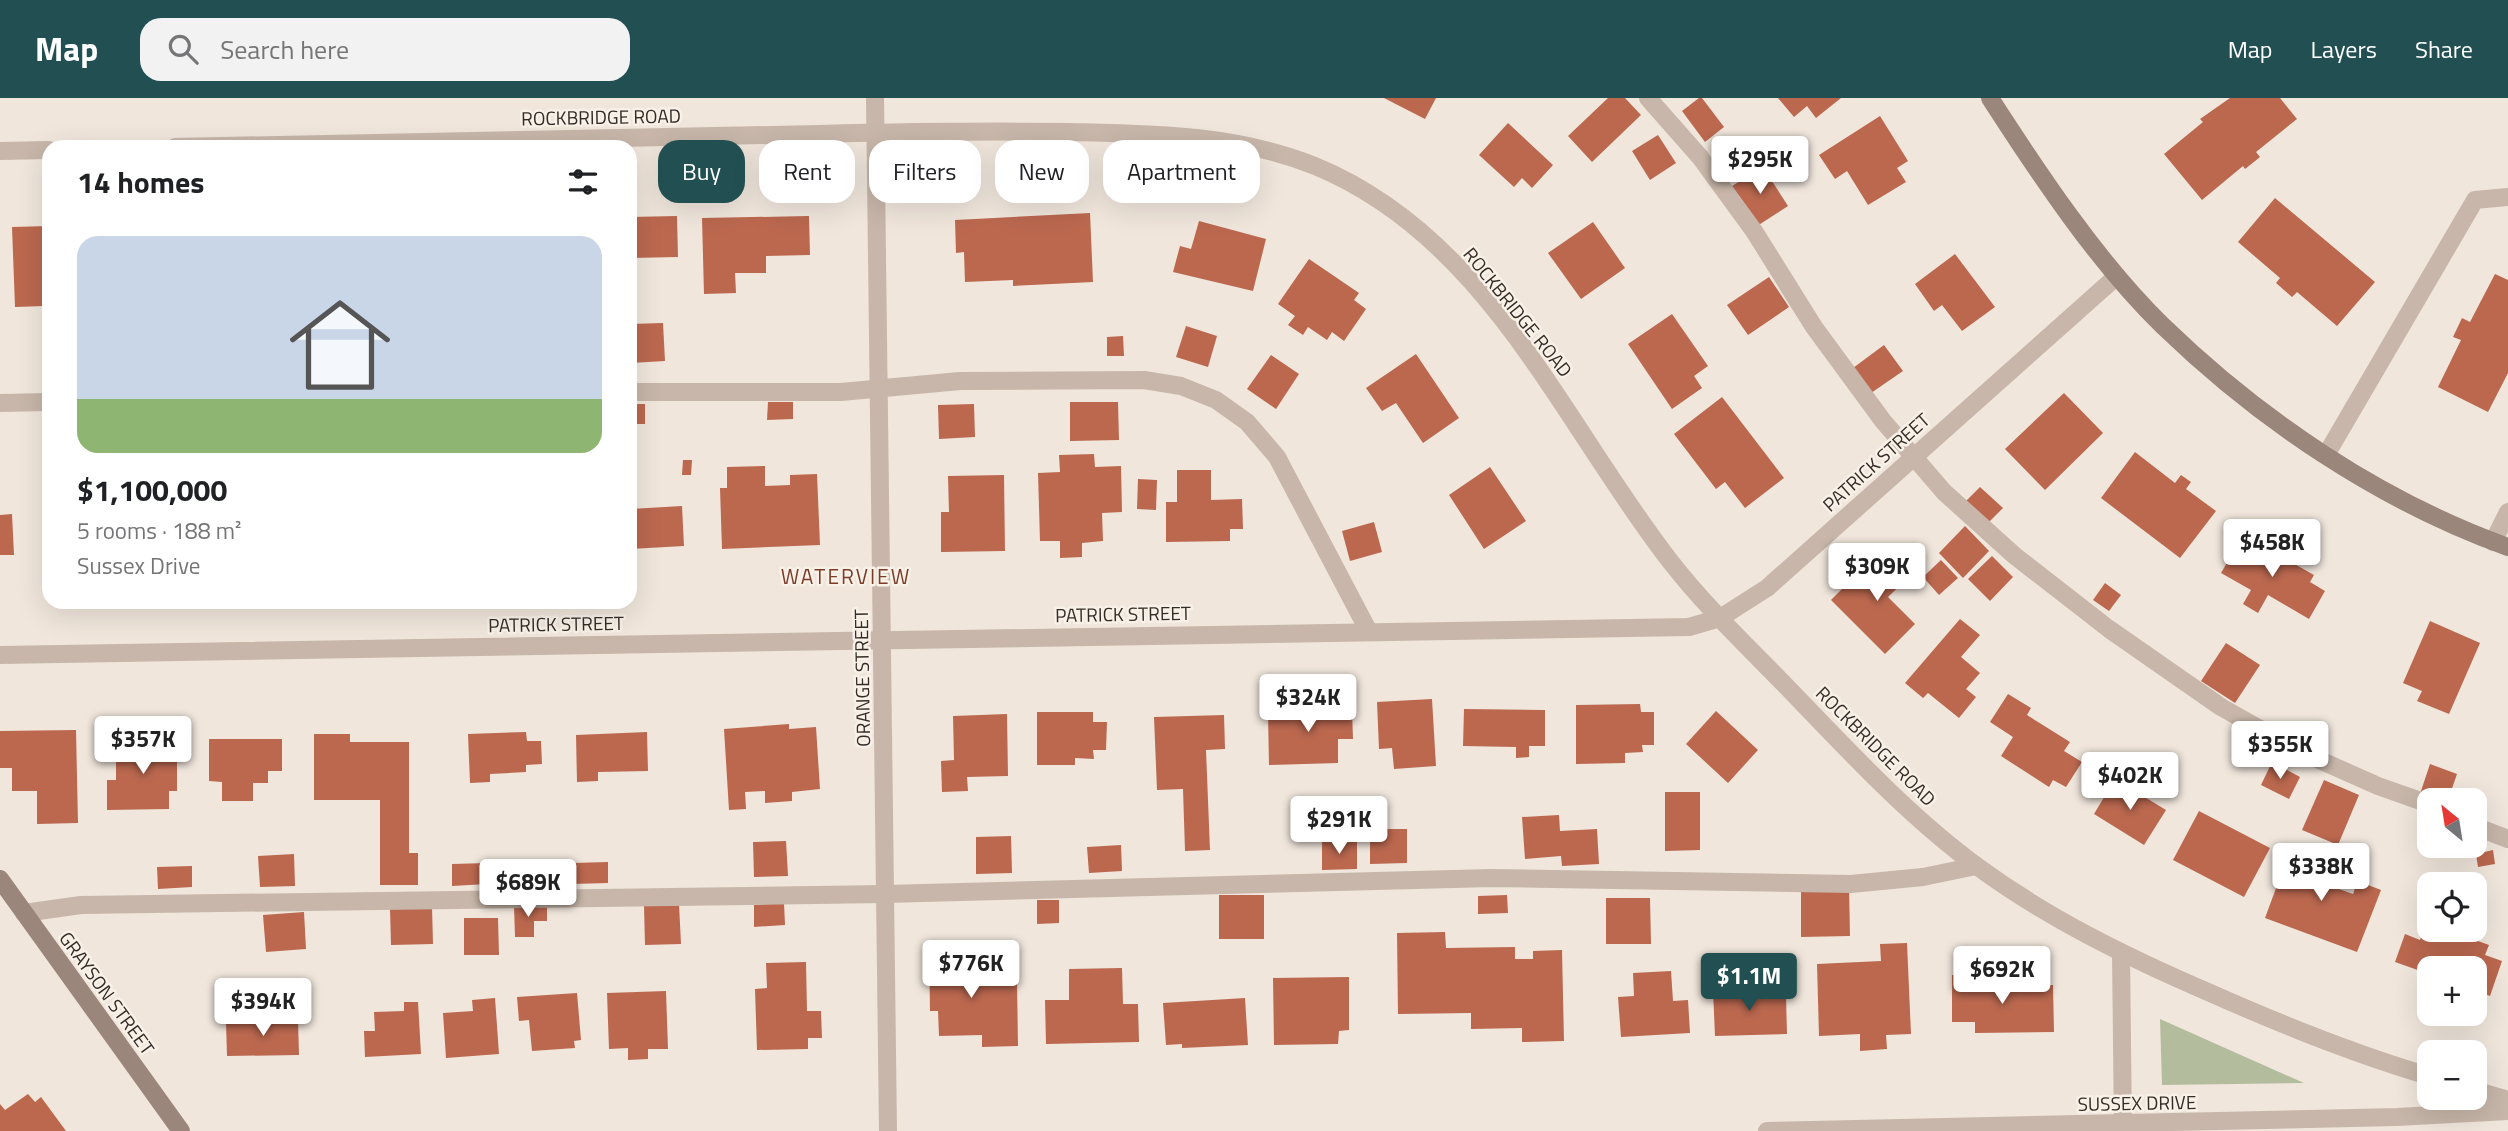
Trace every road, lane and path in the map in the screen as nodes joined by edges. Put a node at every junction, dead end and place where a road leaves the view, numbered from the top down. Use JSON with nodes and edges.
{"nodes":[{"id":1,"x":875,"y":98,"type":"edge"},
{"id":2,"x":1648,"y":98,"type":"edge"},
{"id":3,"x":1990,"y":98,"type":"edge"},
{"id":4,"x":875,"y":133,"type":"junction"},
{"id":5,"x":525,"y":140,"type":"edge"},
{"id":6,"x":0,"y":150,"type":"edge"},
{"id":7,"x":42,"y":150,"type":"edge"},
{"id":8,"x":2508,"y":197,"type":"edge"},
{"id":9,"x":2117,"y":275,"type":"junction"},
{"id":10,"x":879,"y":387,"type":"junction"},
{"id":11,"x":637,"y":393,"type":"edge"},
{"id":12,"x":42,"y":402,"type":"edge"},
{"id":13,"x":0,"y":403,"type":"edge"},
{"id":14,"x":2326,"y":455,"type":"junction"},
{"id":15,"x":1913,"y":458,"type":"junction"},
{"id":16,"x":2508,"y":512,"type":"edge"},
{"id":17,"x":2501,"y":545,"type":"edge"},
{"id":18,"x":1720,"y":618,"type":"junction"},
{"id":19,"x":1369,"y":632,"type":"junction"},
{"id":20,"x":882,"y":639,"type":"junction"},
{"id":21,"x":0,"y":655,"type":"edge"},
{"id":22,"x":2417,"y":800,"type":"edge"},
{"id":23,"x":2487,"y":831,"type":"edge"},
{"id":24,"x":2508,"y":839,"type":"edge"},
{"id":25,"x":1976,"y":866,"type":"junction"},
{"id":26,"x":0,"y":879,"type":"edge"},
{"id":27,"x":885,"y":894,"type":"junction"},
{"id":28,"x":24,"y":913,"type":"junction"},
{"id":29,"x":2121,"y":954,"type":"junction"},
{"id":30,"x":2417,"y":1072,"type":"edge"},
{"id":31,"x":2487,"y":1094,"type":"edge"},
{"id":32,"x":2508,"y":1100,"type":"edge"},
{"id":33,"x":2508,"y":1111,"type":"edge"},
{"id":34,"x":2123,"y":1128,"type":"edge"},
{"id":35,"x":181,"y":1131,"type":"edge"},
{"id":36,"x":888,"y":1131,"type":"edge"},
{"id":37,"x":1767,"y":1131,"type":"edge"}],
"edges":[{"from":1,"to":4,"type":"street","name":"ORANGE STREET"},
{"from":2,"to":15,"type":"street"},
{"from":3,"to":9,"type":"street"},
{"from":4,"to":5,"type":"street","name":"ROCKBRIDGE ROAD"},
{"from":4,"to":10,"type":"street","name":"ORANGE STREET"},
{"from":4,"to":18,"type":"street","name":"ROCKBRIDGE ROAD"},
{"from":6,"to":7,"type":"street"},
{"from":8,"to":14,"type":"street"},
{"from":9,"to":14,"type":"street"},
{"from":9,"to":15,"type":"street","name":"PATRICK STREET"},
{"from":10,"to":11,"type":"street"},
{"from":10,"to":19,"type":"street"},
{"from":10,"to":20,"type":"street","name":"ORANGE STREET"},
{"from":12,"to":13,"type":"street"},
{"from":14,"to":17,"type":"street"},
{"from":15,"to":18,"type":"street","name":"PATRICK STREET"},
{"from":15,"to":22,"type":"street"},
{"from":16,"to":17,"type":"street"},
{"from":18,"to":19,"type":"street","name":"PATRICK STREET"},
{"from":18,"to":25,"type":"street","name":"ROCKBRIDGE ROAD"},
{"from":19,"to":20,"type":"street","name":"PATRICK STREET"},
{"from":20,"to":21,"type":"street","name":"PATRICK STREET"},
{"from":20,"to":27,"type":"street","name":"ORANGE STREET"},
{"from":23,"to":24,"type":"street"},
{"from":25,"to":27,"type":"street"},
{"from":25,"to":29,"type":"street","name":"ROCKBRIDGE ROAD"},
{"from":26,"to":28,"type":"street","name":"GRAYSON STREET"},
{"from":27,"to":28,"type":"street"},
{"from":27,"to":36,"type":"street","name":"ORANGE STREET"},
{"from":28,"to":35,"type":"street","name":"GRAYSON STREET"},
{"from":29,"to":30,"type":"street","name":"ROCKBRIDGE ROAD"},
{"from":29,"to":34,"type":"street"},
{"from":31,"to":32,"type":"street"},
{"from":33,"to":34,"type":"street","name":"SUSSEX DRIVE"},
{"from":34,"to":37,"type":"street","name":"SUSSEX DRIVE"}]}
